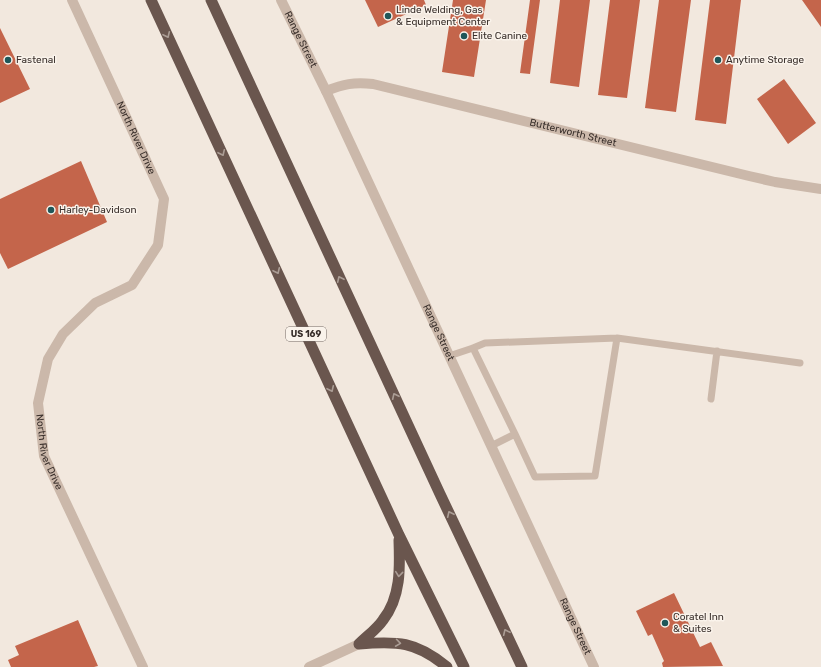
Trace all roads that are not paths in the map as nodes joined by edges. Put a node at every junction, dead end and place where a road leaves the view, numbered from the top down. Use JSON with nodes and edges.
{"nodes":[{"id":1,"x":72,"y":0,"type":"edge"},
{"id":2,"x":151,"y":0,"type":"edge"},
{"id":3,"x":211,"y":0,"type":"edge"},
{"id":4,"x":281,"y":0,"type":"edge"},
{"id":5,"x":326,"y":90,"type":"junction"},
{"id":6,"x":821,"y":189,"type":"edge"},
{"id":7,"x":617,"y":338,"type":"junction"},
{"id":8,"x":472,"y":348,"type":"junction"},
{"id":9,"x":717,"y":351,"type":"junction"},
{"id":10,"x":449,"y":356,"type":"junction"},
{"id":11,"x":800,"y":363,"type":"dead end"},
{"id":12,"x":712,"y":399,"type":"dead end"},
{"id":13,"x":515,"y":434,"type":"junction"},
{"id":14,"x":491,"y":446,"type":"junction"},
{"id":15,"x":399,"y":535,"type":"junction"},
{"id":16,"x":359,"y":644,"type":"junction"},
{"id":17,"x":143,"y":667,"type":"edge"},
{"id":18,"x":309,"y":667,"type":"edge"},
{"id":19,"x":447,"y":667,"type":"edge"},
{"id":20,"x":464,"y":667,"type":"edge"},
{"id":21,"x":522,"y":667,"type":"edge"},
{"id":22,"x":594,"y":667,"type":"edge"}],
"edges":[{"from":1,"to":17,"type":"street","name":"North River Drive"},
{"from":2,"to":15,"type":"highway","number":"US 169","one_way":true},
{"from":21,"to":3,"type":"highway","one_way":true},
{"from":4,"to":5,"type":"street","name":"Range Street"},
{"from":5,"to":6,"type":"street","name":"Butterworth Street"},
{"from":5,"to":10,"type":"street","name":"Range Street"},
{"from":7,"to":8,"type":"lane"},
{"from":7,"to":9,"type":"lane"},
{"from":7,"to":13,"type":"lane"},
{"from":8,"to":10,"type":"lane"},
{"from":8,"to":13,"type":"lane"},
{"from":9,"to":11,"type":"lane"},
{"from":9,"to":12,"type":"lane"},
{"from":10,"to":14,"type":"street","name":"Range Street"},
{"from":13,"to":14,"type":"lane"},
{"from":14,"to":22,"type":"street","name":"Range Street"},
{"from":15,"to":16,"type":"highway","one_way":true},
{"from":15,"to":20,"type":"highway","number":"US 169"},
{"from":16,"to":18,"type":"street"},
{"from":16,"to":19,"type":"highway","one_way":true}]}
